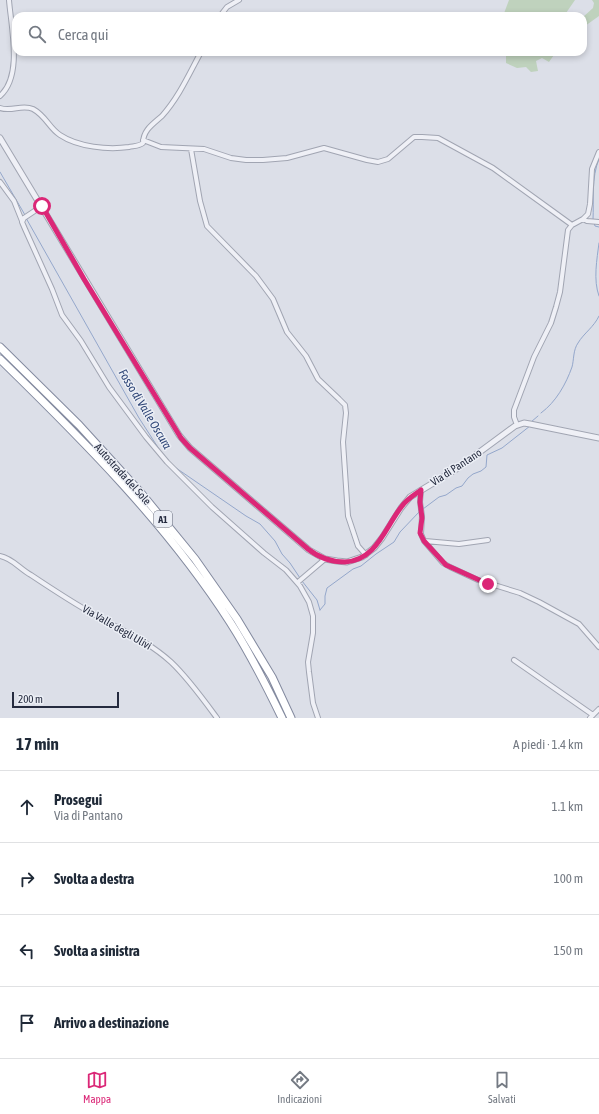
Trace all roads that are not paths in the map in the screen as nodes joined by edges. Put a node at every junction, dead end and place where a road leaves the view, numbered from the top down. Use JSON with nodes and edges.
{"nodes":[{"id":1,"x":9,"y":0,"type":"edge"},
{"id":2,"x":239,"y":0,"type":"edge"},
{"id":3,"x":223,"y":12,"type":"edge"},
{"id":4,"x":12,"y":41,"type":"edge"},
{"id":5,"x":13,"y":56,"type":"edge"},
{"id":6,"x":199,"y":56,"type":"edge"},
{"id":7,"x":0,"y":96,"type":"edge"},
{"id":8,"x":0,"y":108,"type":"edge"},
{"id":9,"x":0,"y":138,"type":"edge"},
{"id":10,"x":143,"y":140,"type":"junction"},
{"id":11,"x":191,"y":149,"type":"junction"},
{"id":12,"x":599,"y":152,"type":"edge"},
{"id":13,"x":0,"y":182,"type":"edge"},
{"id":14,"x":42,"y":206,"type":"junction"},
{"id":15,"x":584,"y":219,"type":"junction"},
{"id":16,"x":22,"y":222,"type":"junction"},
{"id":17,"x":599,"y":222,"type":"edge"},
{"id":18,"x":572,"y":225,"type":"junction"},
{"id":19,"x":0,"y":347,"type":"edge"},
{"id":20,"x":0,"y":359,"type":"edge"},
{"id":21,"x":517,"y":425,"type":"junction"},
{"id":22,"x":599,"y":438,"type":"edge"},
{"id":23,"x":421,"y":490,"type":"junction"},
{"id":24,"x":488,"y":540,"type":"dead end"},
{"id":25,"x":424,"y":541,"type":"junction"},
{"id":26,"x":366,"y":555,"type":"junction"},
{"id":27,"x":0,"y":556,"type":"edge"},
{"id":28,"x":325,"y":559,"type":"junction"},
{"id":29,"x":298,"y":582,"type":"junction"},
{"id":30,"x":599,"y":647,"type":"edge"},
{"id":31,"x":514,"y":660,"type":"dead end"},
{"id":32,"x":599,"y":709,"type":"edge"},
{"id":33,"x":592,"y":716,"type":"edge"},
{"id":34,"x":217,"y":718,"type":"edge"},
{"id":35,"x":282,"y":718,"type":"edge"},
{"id":36,"x":291,"y":718,"type":"edge"},
{"id":37,"x":318,"y":718,"type":"edge"}],
"edges":[{"from":1,"to":4,"type":"street"},
{"from":2,"to":3,"type":"street"},
{"from":5,"to":7,"type":"street"},
{"from":6,"to":10,"type":"street"},
{"from":8,"to":10,"type":"street"},
{"from":9,"to":14,"type":"street","name":"Via di Pantano"},
{"from":10,"to":11,"type":"street"},
{"from":11,"to":18,"type":"street"},
{"from":11,"to":26,"type":"street"},
{"from":12,"to":15,"type":"street"},
{"from":13,"to":16,"type":"street"},
{"from":14,"to":16,"type":"street"},
{"from":14,"to":28,"type":"street","name":"Via di Pantano"},
{"from":15,"to":17,"type":"street"},
{"from":15,"to":18,"type":"street"},
{"from":16,"to":29,"type":"street"},
{"from":18,"to":21,"type":"street"},
{"from":19,"to":36,"type":"highway","name":"Autostrada del Sole","number":"A1"},
{"from":20,"to":35,"type":"highway","name":"Autostrada del Sole","number":"A1"},
{"from":21,"to":22,"type":"street"},
{"from":21,"to":23,"type":"street","name":"Via di Pantano"},
{"from":23,"to":25,"type":"street"},
{"from":23,"to":26,"type":"street","name":"Via di Pantano"},
{"from":24,"to":25,"type":"street"},
{"from":25,"to":30,"type":"street"},
{"from":26,"to":28,"type":"street","name":"Via di Pantano"},
{"from":27,"to":34,"type":"street","name":"Via Valle degli Ulivi"},
{"from":28,"to":29,"type":"street"},
{"from":29,"to":37,"type":"street"},
{"from":31,"to":33,"type":"street"},
{"from":32,"to":33,"type":"street"}]}
